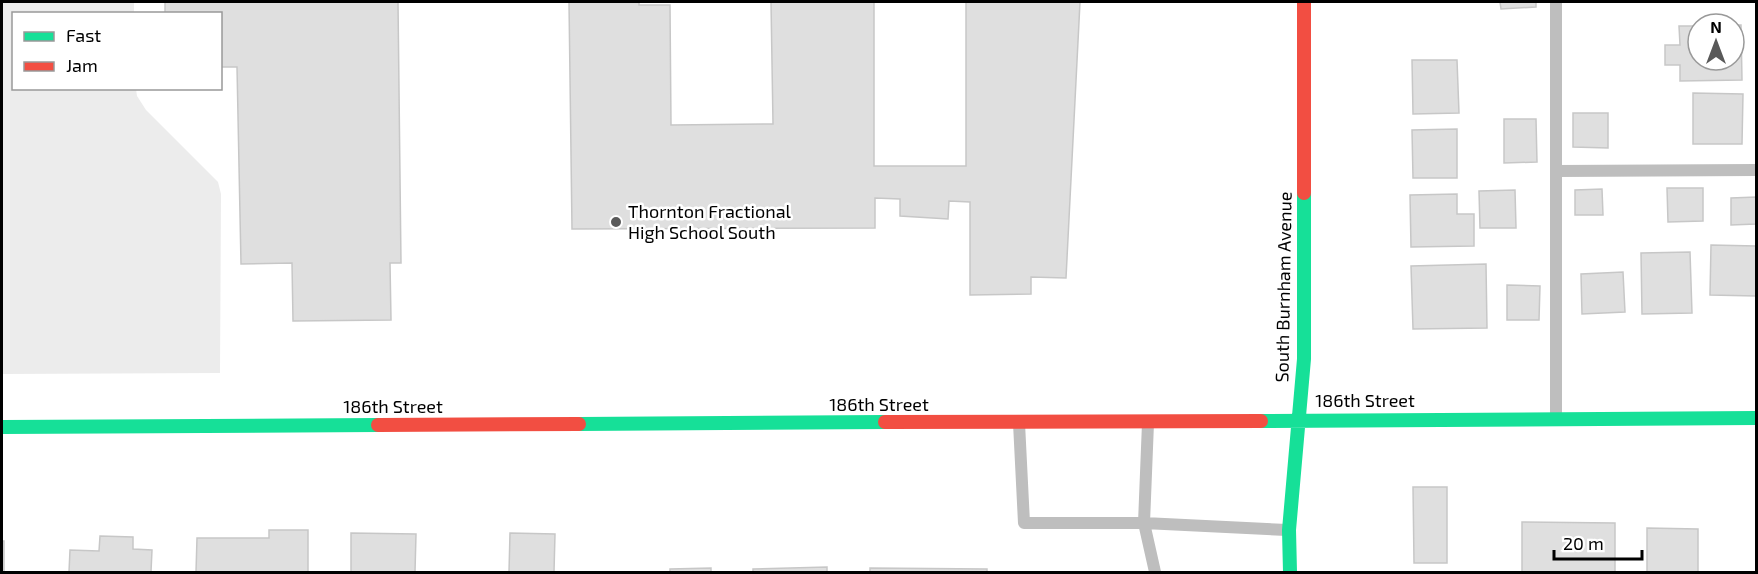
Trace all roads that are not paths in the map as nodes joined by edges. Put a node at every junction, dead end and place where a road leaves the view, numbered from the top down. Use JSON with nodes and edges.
{"nodes":[{"id":1,"x":1304,"y":2,"type":"edge"},
{"id":2,"x":1556,"y":2,"type":"edge"},
{"id":3,"x":1756,"y":170,"type":"edge"},
{"id":4,"x":1556,"y":171,"type":"junction"},
{"id":5,"x":1556,"y":418,"type":"junction"},
{"id":6,"x":1756,"y":418,"type":"edge"},
{"id":7,"x":1297,"y":420,"type":"junction"},
{"id":8,"x":1148,"y":421,"type":"junction"},
{"id":9,"x":1019,"y":422,"type":"junction"},
{"id":10,"x":2,"y":427,"type":"edge"},
{"id":11,"x":1144,"y":523,"type":"junction"},
{"id":12,"x":1289,"y":530,"type":"junction"},
{"id":13,"x":1155,"y":573,"type":"edge"},
{"id":14,"x":1290,"y":573,"type":"edge"}],
"edges":[{"from":1,"to":7,"type":"street","name":"South Burnham Avenue"},
{"from":2,"to":4,"type":"lane"},
{"from":3,"to":4,"type":"lane"},
{"from":4,"to":5,"type":"lane"},
{"from":5,"to":6,"type":"street","name":"186th Street"},
{"from":5,"to":7,"type":"street","name":"186th Street"},
{"from":7,"to":8,"type":"street","name":"186th Street"},
{"from":7,"to":12,"type":"street","name":"South Burnham Avenue"},
{"from":8,"to":9,"type":"street","name":"186th Street"},
{"from":8,"to":11,"type":"lane"},
{"from":9,"to":10,"type":"street","name":"186th Street"},
{"from":9,"to":11,"type":"lane"},
{"from":11,"to":12,"type":"lane"},
{"from":11,"to":13,"type":"lane"},
{"from":12,"to":14,"type":"street","name":"South Burnham Avenue"}]}
